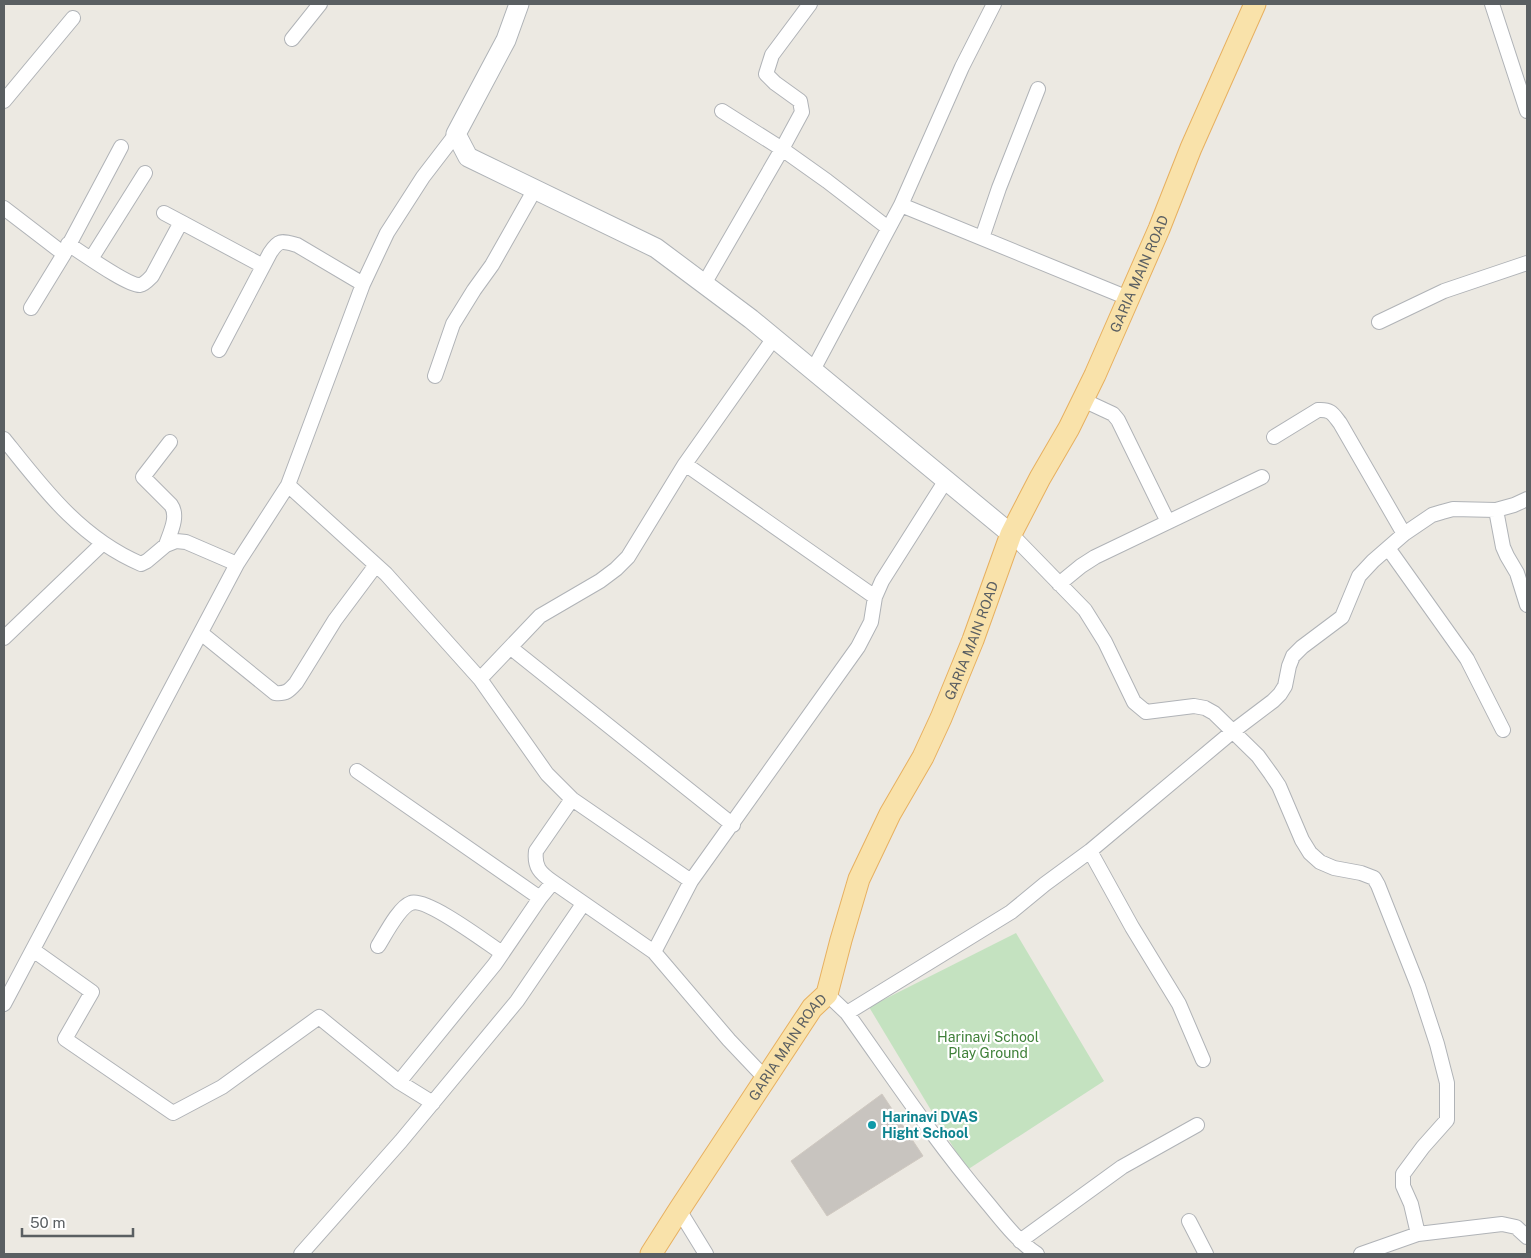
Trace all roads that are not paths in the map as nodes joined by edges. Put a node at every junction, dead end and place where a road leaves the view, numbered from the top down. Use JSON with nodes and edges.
{"nodes":[{"id":1,"x":320,"y":4,"type":"edge"},
{"id":2,"x":520,"y":4,"type":"edge"},
{"id":3,"x":810,"y":4,"type":"edge"},
{"id":4,"x":994,"y":4,"type":"edge"},
{"id":5,"x":1255,"y":4,"type":"edge"},
{"id":6,"x":1492,"y":4,"type":"edge"},
{"id":7,"x":73,"y":18,"type":"dead end"},
{"id":8,"x":292,"y":39,"type":"dead end"},
{"id":9,"x":1038,"y":89,"type":"dead end"},
{"id":10,"x":4,"y":101,"type":"edge"},
{"id":11,"x":722,"y":110,"type":"dead end"},
{"id":12,"x":1527,"y":110,"type":"edge"},
{"id":13,"x":456,"y":134,"type":"junction"},
{"id":14,"x":121,"y":148,"type":"dead end"},
{"id":15,"x":782,"y":149,"type":"junction"},
{"id":16,"x":145,"y":173,"type":"dead end"},
{"id":17,"x":536,"y":190,"type":"junction"},
{"id":18,"x":901,"y":205,"type":"junction"},
{"id":19,"x":4,"y":208,"type":"edge"},
{"id":20,"x":164,"y":213,"type":"dead end"},
{"id":21,"x":181,"y":222,"type":"junction"},
{"id":22,"x":888,"y":228,"type":"junction"},
{"id":23,"x":982,"y":238,"type":"junction"},
{"id":24,"x":66,"y":249,"type":"junction"},
{"id":25,"x":91,"y":259,"type":"junction"},
{"id":26,"x":1527,"y":263,"type":"edge"},
{"id":27,"x":263,"y":266,"type":"junction"},
{"id":28,"x":363,"y":284,"type":"junction"},
{"id":29,"x":704,"y":284,"type":"junction"},
{"id":30,"x":1128,"y":298,"type":"junction"},
{"id":31,"x":31,"y":308,"type":"dead end"},
{"id":32,"x":1379,"y":322,"type":"dead end"},
{"id":33,"x":774,"y":338,"type":"junction"},
{"id":34,"x":219,"y":350,"type":"dead end"},
{"id":35,"x":813,"y":370,"type":"junction"},
{"id":36,"x":435,"y":376,"type":"dead end"},
{"id":37,"x":1083,"y":400,"type":"junction"},
{"id":38,"x":1274,"y":437,"type":"dead end"},
{"id":39,"x":4,"y":439,"type":"edge"},
{"id":40,"x":170,"y":442,"type":"dead end"},
{"id":41,"x":685,"y":464,"type":"junction"},
{"id":42,"x":1262,"y":477,"type":"dead end"},
{"id":43,"x":946,"y":480,"type":"junction"},
{"id":44,"x":288,"y":485,"type":"junction"},
{"id":45,"x":1527,"y":499,"type":"edge"},
{"id":46,"x":1496,"y":510,"type":"junction"},
{"id":47,"x":1168,"y":522,"type":"junction"},
{"id":48,"x":1011,"y":534,"type":"junction"},
{"id":49,"x":1404,"y":534,"type":"junction"},
{"id":50,"x":103,"y":543,"type":"junction"},
{"id":51,"x":166,"y":545,"type":"junction"},
{"id":52,"x":1388,"y":548,"type":"junction"},
{"id":53,"x":238,"y":564,"type":"junction"},
{"id":54,"x":376,"y":565,"type":"junction"},
{"id":55,"x":1059,"y":584,"type":"junction"},
{"id":56,"x":875,"y":597,"type":"junction"},
{"id":57,"x":1527,"y":606,"type":"edge"},
{"id":58,"x":201,"y":633,"type":"junction"},
{"id":59,"x":4,"y":638,"type":"edge"},
{"id":60,"x":511,"y":648,"type":"junction"},
{"id":61,"x":480,"y":679,"type":"junction"},
{"id":62,"x":1504,"y":730,"type":"dead end"},
{"id":63,"x":1232,"y":732,"type":"junction"},
{"id":64,"x":357,"y":771,"type":"dead end"},
{"id":65,"x":572,"y":799,"type":"junction"},
{"id":66,"x":732,"y":825,"type":"junction"},
{"id":67,"x":1090,"y":851,"type":"junction"},
{"id":68,"x":691,"y":881,"type":"junction"},
{"id":69,"x":553,"y":882,"type":"junction"},
{"id":70,"x":540,"y":898,"type":"junction"},
{"id":71,"x":583,"y":904,"type":"junction"},
{"id":72,"x":378,"y":946,"type":"dead end"},
{"id":73,"x":32,"y":950,"type":"junction"},
{"id":74,"x":654,"y":952,"type":"junction"},
{"id":75,"x":502,"y":953,"type":"junction"},
{"id":76,"x":827,"y":994,"type":"junction"},
{"id":77,"x":4,"y":1004,"type":"edge"},
{"id":78,"x":847,"y":1013,"type":"junction"},
{"id":79,"x":1203,"y":1060,"type":"dead end"},
{"id":80,"x":766,"y":1078,"type":"junction"},
{"id":81,"x":399,"y":1082,"type":"junction"},
{"id":82,"x":433,"y":1102,"type":"junction"},
{"id":83,"x":1197,"y":1125,"type":"dead end"},
{"id":84,"x":679,"y":1210,"type":"junction"},
{"id":85,"x":1189,"y":1221,"type":"dead end"},
{"id":86,"x":1418,"y":1234,"type":"junction"},
{"id":87,"x":1527,"y":1237,"type":"edge"},
{"id":88,"x":1020,"y":1241,"type":"junction"},
{"id":89,"x":301,"y":1254,"type":"edge"},
{"id":90,"x":651,"y":1254,"type":"edge"},
{"id":91,"x":706,"y":1254,"type":"edge"},
{"id":92,"x":1037,"y":1254,"type":"edge"},
{"id":93,"x":1206,"y":1254,"type":"edge"},
{"id":94,"x":1361,"y":1254,"type":"edge"}],
"edges":[{"from":1,"to":8,"type":"street"},
{"from":2,"to":13,"type":"main road"},
{"from":3,"to":15,"type":"street"},
{"from":4,"to":18,"type":"street"},
{"from":5,"to":30,"type":"main road","name":"GARIA MAIN ROAD"},
{"from":6,"to":12,"type":"street"},
{"from":7,"to":10,"type":"street"},
{"from":9,"to":23,"type":"street"},
{"from":11,"to":15,"type":"street"},
{"from":13,"to":17,"type":"main road"},
{"from":13,"to":28,"type":"street"},
{"from":14,"to":24,"type":"street"},
{"from":15,"to":22,"type":"street"},
{"from":15,"to":29,"type":"street"},
{"from":16,"to":25,"type":"street"},
{"from":17,"to":29,"type":"main road"},
{"from":17,"to":36,"type":"street"},
{"from":18,"to":22,"type":"street"},
{"from":18,"to":23,"type":"street"},
{"from":19,"to":24,"type":"street"},
{"from":20,"to":21,"type":"street"},
{"from":21,"to":25,"type":"street"},
{"from":21,"to":27,"type":"street"},
{"from":22,"to":35,"type":"street"},
{"from":23,"to":30,"type":"street"},
{"from":24,"to":25,"type":"street"},
{"from":24,"to":31,"type":"street"},
{"from":26,"to":32,"type":"street"},
{"from":27,"to":28,"type":"street"},
{"from":27,"to":34,"type":"street"},
{"from":28,"to":44,"type":"street"},
{"from":29,"to":33,"type":"main road"},
{"from":30,"to":37,"type":"main road","name":"GARIA MAIN ROAD"},
{"from":33,"to":35,"type":"main road"},
{"from":33,"to":41,"type":"street"},
{"from":35,"to":43,"type":"main road"},
{"from":37,"to":47,"type":"street"},
{"from":37,"to":48,"type":"main road","name":"GARIA MAIN ROAD"},
{"from":38,"to":49,"type":"street"},
{"from":39,"to":50,"type":"street"},
{"from":40,"to":51,"type":"street"},
{"from":41,"to":56,"type":"street"},
{"from":41,"to":60,"type":"street"},
{"from":42,"to":47,"type":"street"},
{"from":43,"to":48,"type":"main road"},
{"from":43,"to":56,"type":"street"},
{"from":44,"to":53,"type":"street"},
{"from":44,"to":54,"type":"street"},
{"from":45,"to":46,"type":"street"},
{"from":46,"to":49,"type":"street"},
{"from":46,"to":57,"type":"street"},
{"from":47,"to":55,"type":"street"},
{"from":48,"to":55,"type":"street"},
{"from":48,"to":76,"type":"main road","name":"GARIA MAIN ROAD"},
{"from":49,"to":52,"type":"street"},
{"from":50,"to":51,"type":"street"},
{"from":50,"to":59,"type":"street"},
{"from":51,"to":53,"type":"street"},
{"from":52,"to":62,"type":"street"},
{"from":52,"to":63,"type":"street"},
{"from":53,"to":58,"type":"street"},
{"from":54,"to":58,"type":"street"},
{"from":54,"to":61,"type":"street"},
{"from":55,"to":63,"type":"street"},
{"from":56,"to":66,"type":"street"},
{"from":58,"to":73,"type":"street"},
{"from":60,"to":61,"type":"street"},
{"from":60,"to":66,"type":"street"},
{"from":61,"to":65,"type":"street"},
{"from":63,"to":67,"type":"street"},
{"from":63,"to":86,"type":"street"},
{"from":64,"to":70,"type":"street"},
{"from":65,"to":68,"type":"street"},
{"from":65,"to":69,"type":"street"},
{"from":66,"to":68,"type":"street"},
{"from":67,"to":78,"type":"street"},
{"from":67,"to":79,"type":"street"},
{"from":68,"to":74,"type":"street"},
{"from":69,"to":70,"type":"street"},
{"from":69,"to":71,"type":"street"},
{"from":70,"to":75,"type":"street"},
{"from":71,"to":74,"type":"street"},
{"from":71,"to":82,"type":"street"},
{"from":72,"to":75,"type":"street"},
{"from":73,"to":77,"type":"street"},
{"from":73,"to":81,"type":"street"},
{"from":74,"to":80,"type":"street"},
{"from":75,"to":81,"type":"street"},
{"from":76,"to":78,"type":"street"},
{"from":76,"to":80,"type":"main road","name":"GARIA MAIN ROAD"},
{"from":78,"to":88,"type":"street"},
{"from":80,"to":84,"type":"main road","name":"GARIA MAIN ROAD"},
{"from":81,"to":82,"type":"street"},
{"from":82,"to":89,"type":"street"},
{"from":83,"to":88,"type":"street"},
{"from":84,"to":90,"type":"main road","name":"GARIA MAIN ROAD"},
{"from":84,"to":91,"type":"street"},
{"from":85,"to":93,"type":"street"},
{"from":86,"to":87,"type":"street"},
{"from":86,"to":94,"type":"street"},
{"from":88,"to":92,"type":"street"}]}
